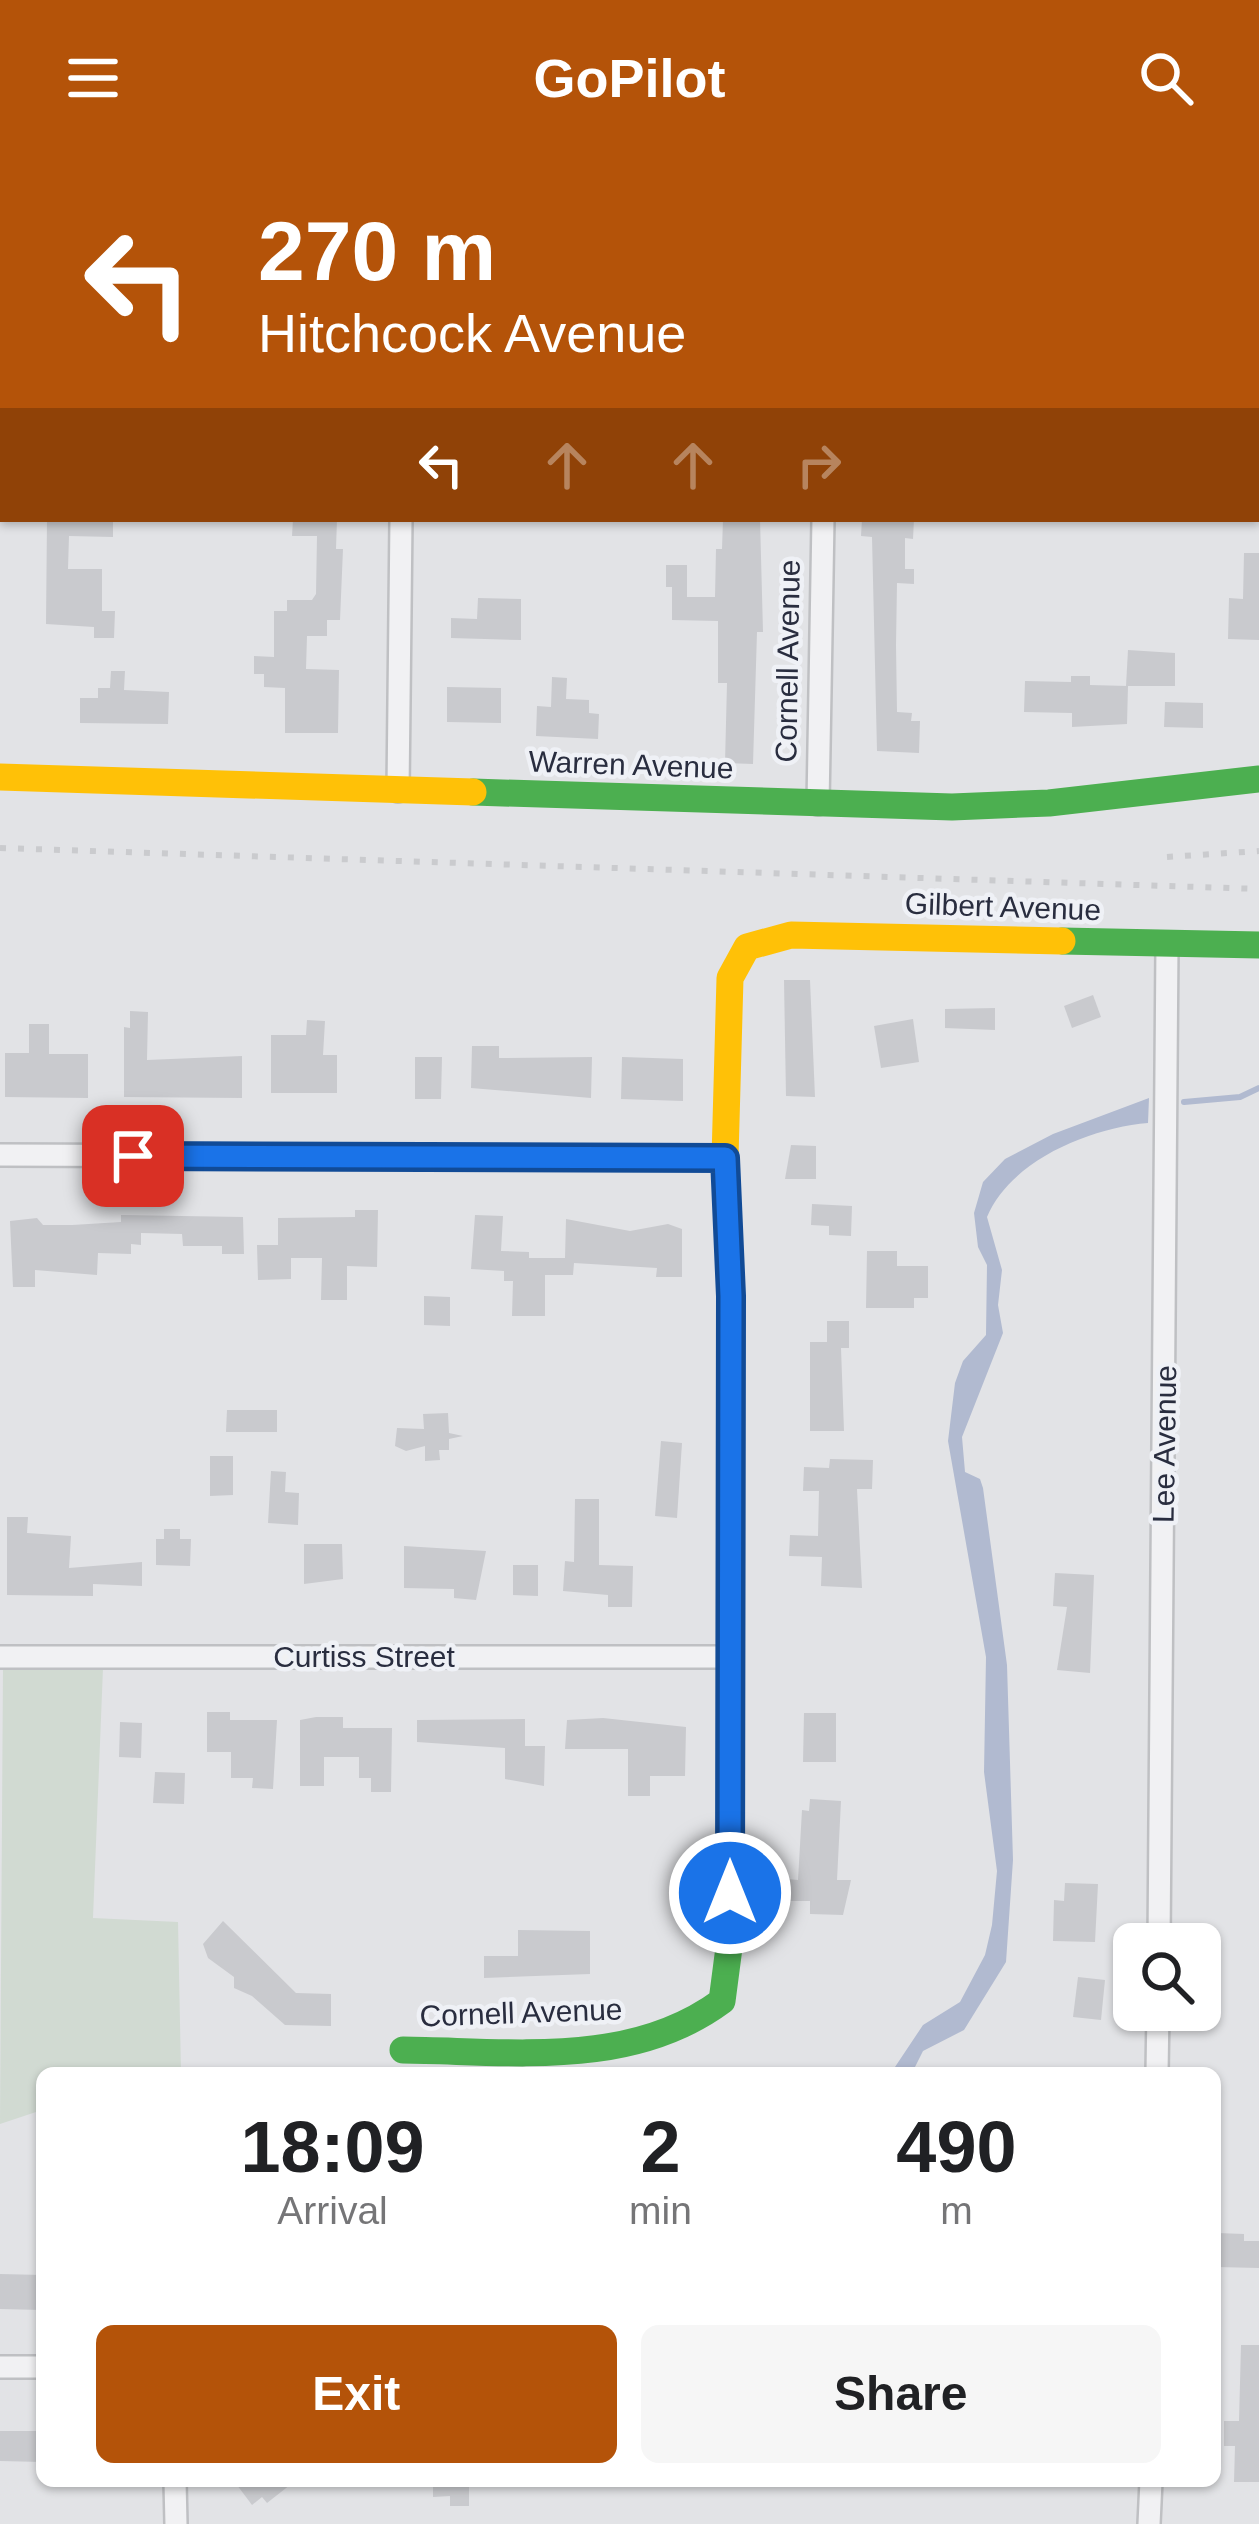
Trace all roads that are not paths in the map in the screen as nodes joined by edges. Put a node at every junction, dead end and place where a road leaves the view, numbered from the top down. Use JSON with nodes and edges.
{"nodes":[{"id":1,"x":401,"y":522,"type":"edge"},
{"id":2,"x":824,"y":522,"type":"edge"},
{"id":3,"x":0,"y":777,"type":"edge"},
{"id":4,"x":1259,"y":779,"type":"edge"},
{"id":5,"x":398,"y":791,"type":"junction"},
{"id":6,"x":818,"y":804,"type":"junction"},
{"id":7,"x":1167,"y":945,"type":"junction"},
{"id":8,"x":1259,"y":945,"type":"edge"},
{"id":9,"x":746,"y":947,"type":"joint"},
{"id":10,"x":0,"y":1155,"type":"edge"},
{"id":11,"x":725,"y":1158,"type":"junction"},
{"id":12,"x":0,"y":1657,"type":"edge"},
{"id":13,"x":729,"y":1657,"type":"junction"},
{"id":14,"x":1159,"y":1923,"type":"edge"},
{"id":15,"x":1158,"y":2031,"type":"edge"},
{"id":16,"x":404,"y":2050,"type":"dead end"},
{"id":17,"x":1157,"y":2067,"type":"edge"},
{"id":18,"x":0,"y":2367,"type":"edge"},
{"id":19,"x":36,"y":2367,"type":"edge"},
{"id":20,"x":175,"y":2487,"type":"edge"},
{"id":21,"x":1151,"y":2487,"type":"edge"},
{"id":22,"x":176,"y":2524,"type":"edge"},
{"id":23,"x":1149,"y":2524,"type":"edge"}],
"edges":[{"from":1,"to":5,"type":"street"},
{"from":2,"to":6,"type":"street","name":"Cornell Avenue"},
{"from":3,"to":5,"type":"street","name":"Warren Avenue"},
{"from":4,"to":6,"type":"street","name":"Warren Avenue"},
{"from":5,"to":6,"type":"street","name":"Warren Avenue"},
{"from":7,"to":8,"type":"street","name":"Gilbert Avenue"},
{"from":7,"to":9,"type":"street","name":"Gilbert Avenue"},
{"from":7,"to":14,"type":"street","name":"Lee Avenue"},
{"from":9,"to":11,"type":"street","name":"Cornell Avenue"},
{"from":10,"to":11,"type":"street"},
{"from":11,"to":13,"type":"street","name":"Cornell Avenue"},
{"from":12,"to":13,"type":"street","name":"Curtiss Street"},
{"from":13,"to":16,"type":"street","name":"Cornell Avenue"},
{"from":15,"to":17,"type":"street"},
{"from":18,"to":19,"type":"street"},
{"from":20,"to":22,"type":"street"},
{"from":21,"to":23,"type":"street"}]}
